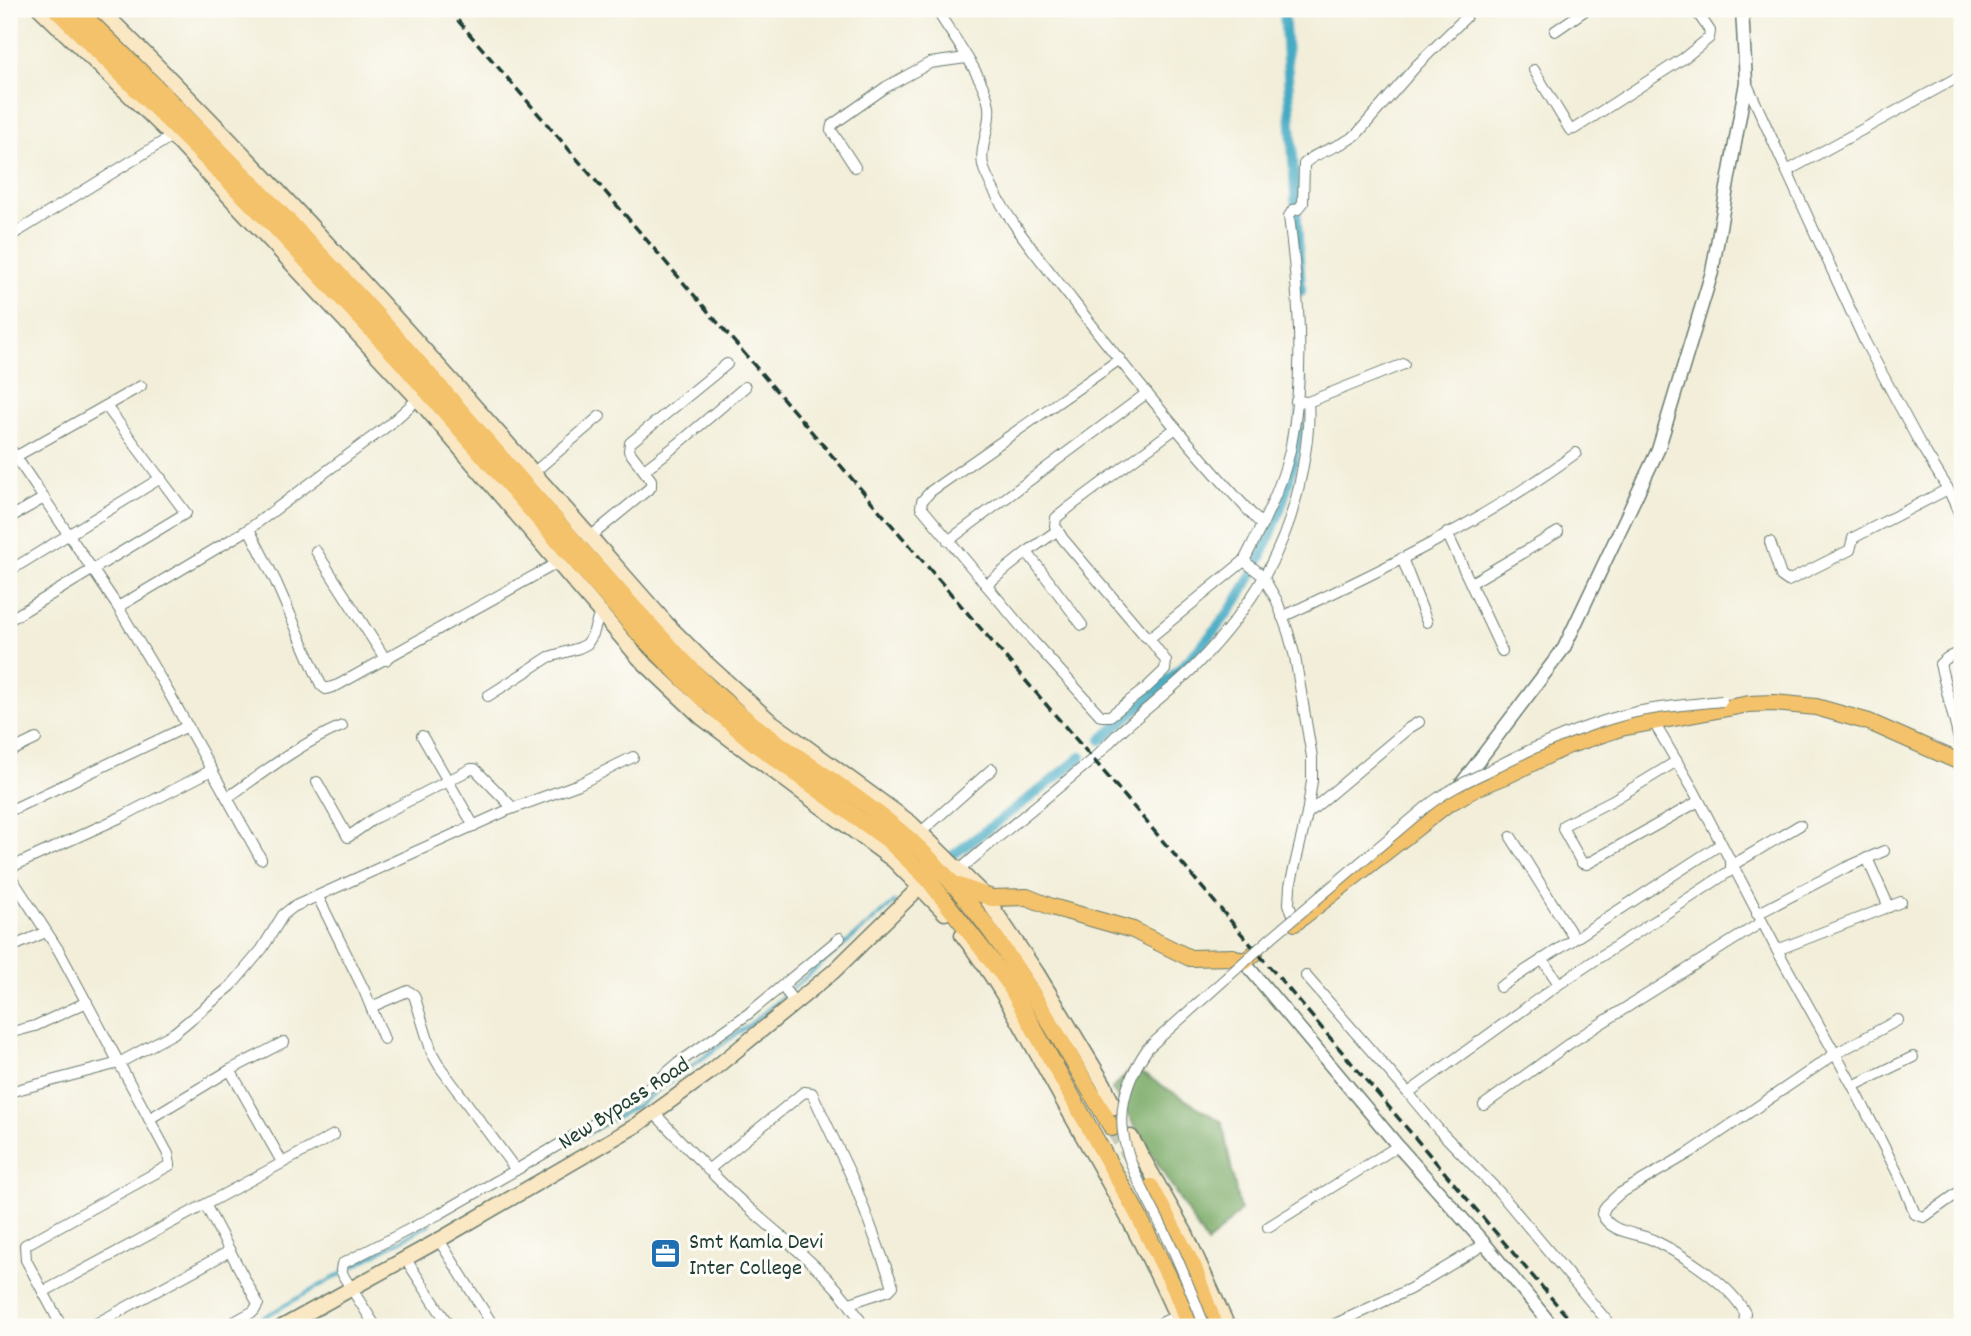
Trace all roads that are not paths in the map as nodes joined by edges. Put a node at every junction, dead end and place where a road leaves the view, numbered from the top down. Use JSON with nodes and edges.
{"nodes":[{"id":1,"x":40,"y":9,"type":"edge"},
{"id":2,"x":56,"y":9,"type":"edge"},
{"id":3,"x":77,"y":9,"type":"edge"},
{"id":4,"x":100,"y":9,"type":"edge"},
{"id":5,"x":936,"y":9,"type":"edge"},
{"id":6,"x":1587,"y":9,"type":"edge"},
{"id":7,"x":1695,"y":9,"type":"edge"},
{"id":8,"x":1742,"y":9,"type":"edge"},
{"id":9,"x":1466,"y":17,"type":"dead end"},
{"id":10,"x":1555,"y":30,"type":"dead end"},
{"id":11,"x":966,"y":58,"type":"junction"},
{"id":12,"x":1534,"y":71,"type":"dead end"},
{"id":13,"x":1962,"y":75,"type":"edge"},
{"id":14,"x":1746,"y":82,"type":"junction"},
{"id":15,"x":172,"y":136,"type":"junction"},
{"id":16,"x":855,"y":167,"type":"dead end"},
{"id":17,"x":1787,"y":171,"type":"junction"},
{"id":18,"x":9,"y":237,"type":"edge"},
{"id":19,"x":1120,"y":359,"type":"junction"},
{"id":20,"x":727,"y":364,"type":"dead end"},
{"id":21,"x":1404,"y":364,"type":"dead end"},
{"id":22,"x":141,"y":386,"type":"dead end"},
{"id":23,"x":745,"y":387,"type":"dead end"},
{"id":24,"x":1147,"y":393,"type":"junction"},
{"id":25,"x":418,"y":399,"type":"junction"},
{"id":26,"x":1302,"y":402,"type":"junction"},
{"id":27,"x":106,"y":406,"type":"junction"},
{"id":28,"x":600,"y":416,"type":"dead end"},
{"id":29,"x":1176,"y":428,"type":"junction"},
{"id":30,"x":9,"y":447,"type":"edge"},
{"id":31,"x":1576,"y":453,"type":"dead end"},
{"id":32,"x":14,"y":461,"type":"edge"},
{"id":33,"x":643,"y":470,"type":"junction"},
{"id":34,"x":533,"y":472,"type":"junction"},
{"id":35,"x":161,"y":478,"type":"junction"},
{"id":36,"x":1948,"y":489,"type":"junction"},
{"id":37,"x":44,"y":498,"type":"junction"},
{"id":38,"x":9,"y":518,"type":"edge"},
{"id":39,"x":1962,"y":519,"type":"edge"},
{"id":40,"x":1262,"y":525,"type":"junction"},
{"id":41,"x":249,"y":529,"type":"junction"},
{"id":42,"x":1058,"y":530,"type":"junction"},
{"id":43,"x":1558,"y":532,"type":"dead end"},
{"id":44,"x":1447,"y":533,"type":"junction"},
{"id":45,"x":68,"y":534,"type":"junction"},
{"id":46,"x":590,"y":537,"type":"junction"},
{"id":47,"x":948,"y":541,"type":"junction"},
{"id":48,"x":1770,"y":542,"type":"dead end"},
{"id":49,"x":316,"y":551,"type":"dead end"},
{"id":50,"x":1027,"y":552,"type":"junction"},
{"id":51,"x":1402,"y":558,"type":"junction"},
{"id":52,"x":559,"y":562,"type":"junction"},
{"id":53,"x":1246,"y":562,"type":"junction"},
{"id":54,"x":93,"y":570,"type":"junction"},
{"id":55,"x":9,"y":571,"type":"edge"},
{"id":56,"x":1263,"y":577,"type":"junction"},
{"id":57,"x":1471,"y":583,"type":"junction"},
{"id":58,"x":986,"y":585,"type":"junction"},
{"id":59,"x":118,"y":607,"type":"junction"},
{"id":60,"x":600,"y":612,"type":"junction"},
{"id":61,"x":1282,"y":617,"type":"junction"},
{"id":62,"x":9,"y":620,"type":"edge"},
{"id":63,"x":1427,"y":622,"type":"dead end"},
{"id":64,"x":1083,"y":625,"type":"dead end"},
{"id":65,"x":1149,"y":637,"type":"junction"},
{"id":66,"x":1502,"y":651,"type":"dead end"},
{"id":67,"x":1962,"y":651,"type":"edge"},
{"id":68,"x":386,"y":660,"type":"junction"},
{"id":69,"x":488,"y":695,"type":"dead end"},
{"id":70,"x":1749,"y":704,"type":"junction"},
{"id":71,"x":1653,"y":721,"type":"junction"},
{"id":72,"x":1419,"y":722,"type":"dead end"},
{"id":73,"x":188,"y":726,"type":"junction"},
{"id":74,"x":342,"y":726,"type":"dead end"},
{"id":75,"x":422,"y":736,"type":"dead end"},
{"id":76,"x":36,"y":738,"type":"dead end"},
{"id":77,"x":1962,"y":751,"type":"edge"},
{"id":78,"x":9,"y":752,"type":"edge"},
{"id":79,"x":633,"y":757,"type":"dead end"},
{"id":80,"x":1676,"y":761,"type":"junction"},
{"id":81,"x":1962,"y":763,"type":"edge"},
{"id":82,"x":992,"y":769,"type":"dead end"},
{"id":83,"x":212,"y":770,"type":"junction"},
{"id":84,"x":448,"y":780,"type":"junction"},
{"id":85,"x":317,"y":782,"type":"dead end"},
{"id":86,"x":227,"y":798,"type":"junction"},
{"id":87,"x":1699,"y":801,"type":"junction"},
{"id":88,"x":1446,"y":805,"type":"junction"},
{"id":89,"x":513,"y":808,"type":"junction"},
{"id":90,"x":9,"y":811,"type":"edge"},
{"id":91,"x":1307,"y":814,"type":"junction"},
{"id":92,"x":1800,"y":825,"type":"dead end"},
{"id":93,"x":474,"y":826,"type":"junction"},
{"id":94,"x":921,"y":832,"type":"junction"},
{"id":95,"x":1511,"y":837,"type":"dead end"},
{"id":96,"x":1721,"y":844,"type":"junction"},
{"id":97,"x":1884,"y":851,"type":"dead end"},
{"id":98,"x":1867,"y":858,"type":"junction"},
{"id":99,"x":261,"y":859,"type":"dead end"},
{"id":100,"x":1732,"y":867,"type":"junction"},
{"id":101,"x":9,"y":868,"type":"edge"},
{"id":102,"x":943,"y":876,"type":"junction"},
{"id":103,"x":10,"y":879,"type":"edge"},
{"id":104,"x":984,"y":895,"type":"junction"},
{"id":105,"x":318,"y":897,"type":"junction"},
{"id":106,"x":1901,"y":902,"type":"dead end"},
{"id":107,"x":1889,"y":907,"type":"junction"},
{"id":108,"x":1760,"y":918,"type":"junction"},
{"id":109,"x":1296,"y":922,"type":"junction"},
{"id":110,"x":46,"y":932,"type":"junction"},
{"id":111,"x":840,"y":937,"type":"dead end"},
{"id":112,"x":1574,"y":938,"type":"junction"},
{"id":113,"x":9,"y":948,"type":"edge"},
{"id":114,"x":1777,"y":950,"type":"junction"},
{"id":115,"x":1542,"y":959,"type":"junction"},
{"id":116,"x":1244,"y":962,"type":"junction"},
{"id":117,"x":1307,"y":976,"type":"dead end"},
{"id":118,"x":1559,"y":984,"type":"junction"},
{"id":119,"x":1500,"y":986,"type":"dead end"},
{"id":120,"x":787,"y":993,"type":"junction"},
{"id":121,"x":87,"y":1002,"type":"junction"},
{"id":122,"x":371,"y":1007,"type":"junction"},
{"id":123,"x":1898,"y":1020,"type":"dead end"},
{"id":124,"x":9,"y":1033,"type":"edge"},
{"id":125,"x":384,"y":1039,"type":"dead end"},
{"id":126,"x":284,"y":1042,"type":"dead end"},
{"id":127,"x":1835,"y":1054,"type":"junction"},
{"id":128,"x":1913,"y":1057,"type":"dead end"},
{"id":129,"x":119,"y":1063,"type":"junction"},
{"id":130,"x":230,"y":1070,"type":"junction"},
{"id":131,"x":1853,"y":1086,"type":"junction"},
{"id":132,"x":9,"y":1092,"type":"edge"},
{"id":133,"x":1408,"y":1093,"type":"junction"},
{"id":134,"x":1484,"y":1105,"type":"dead end"},
{"id":135,"x":1114,"y":1107,"type":"dead end"},
{"id":136,"x":654,"y":1113,"type":"junction"},
{"id":137,"x":149,"y":1119,"type":"junction"},
{"id":138,"x":1112,"y":1128,"type":"tunnel mouth"},
{"id":139,"x":334,"y":1135,"type":"dead end"},
{"id":140,"x":1131,"y":1137,"type":"dead end"},
{"id":141,"x":1398,"y":1146,"type":"junction"},
{"id":142,"x":282,"y":1162,"type":"junction"},
{"id":143,"x":516,"y":1170,"type":"junction"},
{"id":144,"x":708,"y":1170,"type":"junction"},
{"id":145,"x":1151,"y":1187,"type":"tunnel mouth"},
{"id":146,"x":1962,"y":1190,"type":"edge"},
{"id":147,"x":206,"y":1206,"type":"junction"},
{"id":148,"x":1268,"y":1227,"type":"dead end"},
{"id":149,"x":439,"y":1241,"type":"junction"},
{"id":150,"x":1485,"y":1244,"type":"junction"},
{"id":151,"x":230,"y":1251,"type":"junction"},
{"id":152,"x":405,"y":1258,"type":"junction"},
{"id":153,"x":346,"y":1278,"type":"junction"},
{"id":154,"x":43,"y":1292,"type":"junction"},
{"id":155,"x":850,"y":1303,"type":"junction"},
{"id":156,"x":1179,"y":1322,"type":"edge"},
{"id":157,"x":62,"y":1327,"type":"edge"},
{"id":158,"x":90,"y":1327,"type":"edge"},
{"id":159,"x":225,"y":1327,"type":"edge"},
{"id":160,"x":282,"y":1327,"type":"edge"},
{"id":161,"x":376,"y":1327,"type":"edge"},
{"id":162,"x":450,"y":1327,"type":"edge"},
{"id":163,"x":494,"y":1327,"type":"edge"},
{"id":164,"x":864,"y":1327,"type":"edge"},
{"id":165,"x":1153,"y":1327,"type":"edge"},
{"id":166,"x":1190,"y":1327,"type":"edge"},
{"id":167,"x":1205,"y":1327,"type":"edge"},
{"id":168,"x":1215,"y":1327,"type":"edge"},
{"id":169,"x":1228,"y":1327,"type":"edge"},
{"id":170,"x":1329,"y":1327,"type":"edge"},
{"id":171,"x":1553,"y":1327,"type":"edge"},
{"id":172,"x":1612,"y":1327,"type":"edge"},
{"id":173,"x":1744,"y":1327,"type":"edge"}],
"edges":[{"from":1,"to":15,"type":"main road"},
{"from":2,"to":102,"type":"main road"},
{"from":3,"to":102,"type":"main road"},
{"from":4,"to":34,"type":"main road"},
{"from":5,"to":11,"type":"street"},
{"from":6,"to":10,"type":"street"},
{"from":7,"to":12,"type":"street"},
{"from":8,"to":14,"type":"street"},
{"from":9,"to":26,"type":"street"},
{"from":11,"to":16,"type":"street"},
{"from":11,"to":19,"type":"street"},
{"from":13,"to":17,"type":"street"},
{"from":14,"to":17,"type":"street"},
{"from":14,"to":88,"type":"street"},
{"from":15,"to":18,"type":"street"},
{"from":15,"to":25,"type":"main road"},
{"from":17,"to":36,"type":"street"},
{"from":19,"to":24,"type":"street"},
{"from":19,"to":47,"type":"street"},
{"from":20,"to":33,"type":"street"},
{"from":21,"to":26,"type":"street"},
{"from":22,"to":27,"type":"street"},
{"from":23,"to":33,"type":"street"},
{"from":24,"to":29,"type":"street"},
{"from":24,"to":47,"type":"street"},
{"from":25,"to":41,"type":"street"},
{"from":25,"to":52,"type":"main road"},
{"from":26,"to":40,"type":"street"},
{"from":26,"to":56,"type":"street"},
{"from":27,"to":32,"type":"street"},
{"from":27,"to":35,"type":"street"},
{"from":28,"to":34,"type":"street"},
{"from":29,"to":40,"type":"street"},
{"from":29,"to":42,"type":"street"},
{"from":30,"to":32,"type":"street"},
{"from":31,"to":44,"type":"street"},
{"from":32,"to":37,"type":"street"},
{"from":33,"to":46,"type":"street"},
{"from":34,"to":46,"type":"main road"},
{"from":35,"to":45,"type":"street"},
{"from":35,"to":54,"type":"street"},
{"from":36,"to":39,"type":"street"},
{"from":36,"to":48,"type":"street"},
{"from":37,"to":38,"type":"street"},
{"from":37,"to":45,"type":"street"},
{"from":40,"to":53,"type":"street"},
{"from":41,"to":59,"type":"street"},
{"from":41,"to":68,"type":"street"},
{"from":42,"to":50,"type":"street"},
{"from":42,"to":65,"type":"street"},
{"from":43,"to":57,"type":"street"},
{"from":44,"to":51,"type":"street"},
{"from":44,"to":57,"type":"street"},
{"from":45,"to":54,"type":"street"},
{"from":45,"to":55,"type":"street"},
{"from":46,"to":94,"type":"main road"},
{"from":47,"to":58,"type":"street"},
{"from":49,"to":68,"type":"street"},
{"from":50,"to":58,"type":"street"},
{"from":50,"to":64,"type":"street"},
{"from":51,"to":61,"type":"street"},
{"from":51,"to":63,"type":"street"},
{"from":52,"to":60,"type":"main road"},
{"from":52,"to":68,"type":"street"},
{"from":53,"to":56,"type":"street"},
{"from":53,"to":65,"type":"street"},
{"from":54,"to":59,"type":"street"},
{"from":54,"to":62,"type":"street"},
{"from":56,"to":61,"type":"street"},
{"from":56,"to":102,"type":"street"},
{"from":57,"to":66,"type":"street"},
{"from":58,"to":65,"type":"street"},
{"from":59,"to":73,"type":"street"},
{"from":60,"to":69,"type":"street"},
{"from":60,"to":102,"type":"main road"},
{"from":61,"to":91,"type":"street"},
{"from":67,"to":77,"type":"street"},
{"from":70,"to":71,"type":"main road"},
{"from":70,"to":81,"type":"main road"},
{"from":70,"to":167,"type":"street","bridge":true},
{"from":71,"to":80,"type":"street"},
{"from":71,"to":88,"type":"main road"},
{"from":72,"to":91,"type":"street"},
{"from":73,"to":83,"type":"street"},
{"from":73,"to":90,"type":"street"},
{"from":74,"to":86,"type":"street"},
{"from":75,"to":84,"type":"street"},
{"from":76,"to":78,"type":"street"},
{"from":79,"to":89,"type":"street"},
{"from":80,"to":87,"type":"street"},
{"from":80,"to":87,"type":"street"},
{"from":82,"to":94,"type":"street"},
{"from":83,"to":86,"type":"street"},
{"from":83,"to":101,"type":"street"},
{"from":84,"to":85,"type":"street"},
{"from":84,"to":89,"type":"street"},
{"from":84,"to":93,"type":"street"},
{"from":86,"to":99,"type":"street"},
{"from":87,"to":96,"type":"street"},
{"from":88,"to":109,"type":"main road"},
{"from":89,"to":93,"type":"street"},
{"from":91,"to":109,"type":"street"},
{"from":92,"to":100,"type":"street"},
{"from":93,"to":105,"type":"street"},
{"from":94,"to":102,"type":"main road"},
{"from":95,"to":112,"type":"street"},
{"from":96,"to":100,"type":"street"},
{"from":96,"to":112,"type":"street"},
{"from":97,"to":98,"type":"street"},
{"from":98,"to":107,"type":"street"},
{"from":98,"to":108,"type":"street"},
{"from":100,"to":108,"type":"street"},
{"from":100,"to":118,"type":"street"},
{"from":102,"to":104,"type":"main road"},
{"from":102,"to":120,"type":"main road","name":"New Bypass Road"},
{"from":102,"to":138,"type":"main road"},
{"from":102,"to":156,"type":"main road"},
{"from":102,"to":166,"type":"main road"},
{"from":103,"to":110,"type":"street"},
{"from":104,"to":116,"type":"main road"},
{"from":104,"to":135,"type":"main road"},
{"from":105,"to":122,"type":"street"},
{"from":105,"to":129,"type":"street"},
{"from":106,"to":107,"type":"street"},
{"from":107,"to":114,"type":"street"},
{"from":108,"to":114,"type":"street"},
{"from":108,"to":134,"type":"street"},
{"from":109,"to":116,"type":"main road"},
{"from":110,"to":113,"type":"street"},
{"from":110,"to":121,"type":"street"},
{"from":111,"to":120,"type":"street"},
{"from":112,"to":115,"type":"street"},
{"from":114,"to":127,"type":"street"},
{"from":115,"to":118,"type":"street"},
{"from":115,"to":119,"type":"street"},
{"from":116,"to":141,"type":"street"},
{"from":117,"to":133,"type":"street"},
{"from":118,"to":133,"type":"street"},
{"from":120,"to":136,"type":"main road","name":"New Bypass Road"},
{"from":120,"to":143,"type":"street"},
{"from":121,"to":124,"type":"street"},
{"from":121,"to":129,"type":"street"},
{"from":122,"to":125,"type":"street"},
{"from":122,"to":143,"type":"street"},
{"from":123,"to":127,"type":"street"},
{"from":126,"to":130,"type":"street"},
{"from":127,"to":131,"type":"street"},
{"from":127,"to":173,"type":"street"},
{"from":128,"to":131,"type":"street"},
{"from":129,"to":132,"type":"street"},
{"from":129,"to":137,"type":"street"},
{"from":130,"to":137,"type":"street"},
{"from":130,"to":142,"type":"street"},
{"from":131,"to":146,"type":"street"},
{"from":133,"to":172,"type":"street"},
{"from":136,"to":144,"type":"street"},
{"from":136,"to":149,"type":"main road","name":"New Bypass Road"},
{"from":137,"to":154,"type":"street"},
{"from":139,"to":142,"type":"street"},
{"from":140,"to":169,"type":"main road"},
{"from":141,"to":148,"type":"street"},
{"from":141,"to":150,"type":"street"},
{"from":142,"to":147,"type":"street"},
{"from":143,"to":153,"type":"street"},
{"from":144,"to":155,"type":"street"},
{"from":144,"to":155,"type":"street"},
{"from":145,"to":168,"type":"main road"},
{"from":147,"to":151,"type":"street"},
{"from":147,"to":154,"type":"street"},
{"from":149,"to":152,"type":"main road","name":"New Bypass Road"},
{"from":149,"to":163,"type":"street"},
{"from":150,"to":170,"type":"street"},
{"from":150,"to":171,"type":"street"},
{"from":151,"to":158,"type":"street"},
{"from":151,"to":159,"type":"street"},
{"from":152,"to":153,"type":"main road","name":"New Bypass Road"},
{"from":152,"to":162,"type":"street"},
{"from":153,"to":160,"type":"main road","name":"New Bypass Road"},
{"from":153,"to":161,"type":"street"},
{"from":154,"to":157,"type":"street"},
{"from":155,"to":164,"type":"street"},
{"from":156,"to":165,"type":"street"}]}
